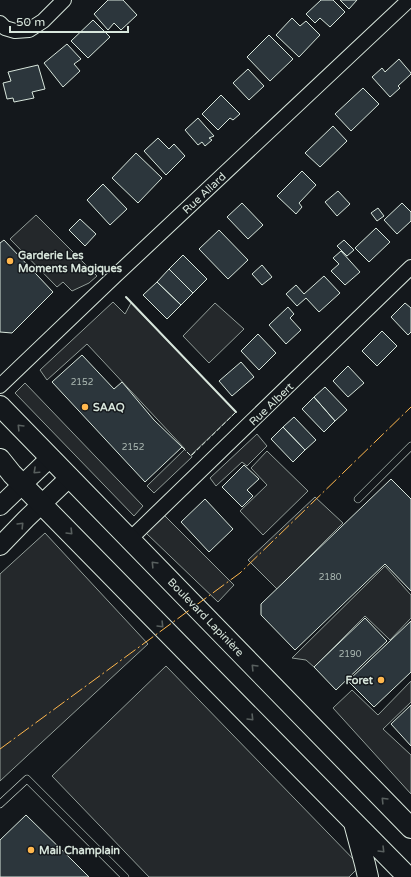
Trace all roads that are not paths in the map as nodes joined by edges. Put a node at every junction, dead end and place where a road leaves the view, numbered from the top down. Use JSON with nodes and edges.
{"nodes":[{"id":1,"x":64,"y":0,"type":"edge"},
{"id":2,"x":409,"y":0,"type":"edge"},
{"id":3,"x":0,"y":23,"type":"edge"},
{"id":4,"x":411,"y":267,"type":"edge"},
{"id":5,"x":0,"y":386,"type":"edge"},
{"id":6,"x":0,"y":406,"type":"edge"},
{"id":7,"x":411,"y":446,"type":"edge"},
{"id":8,"x":50,"y":458,"type":"junction"},
{"id":9,"x":0,"y":459,"type":"edge"},
{"id":10,"x":70,"y":477,"type":"junction"},
{"id":11,"x":22,"y":484,"type":"junction"},
{"id":12,"x":358,"y":499,"type":"dead end"},
{"id":13,"x":42,"y":504,"type":"junction"},
{"id":14,"x":0,"y":506,"type":"edge"},
{"id":15,"x":130,"y":539,"type":"junction"},
{"id":16,"x":0,"y":546,"type":"edge"},
{"id":17,"x":0,"y":804,"type":"edge"},
{"id":18,"x":353,"y":821,"type":"junction"},
{"id":19,"x":411,"y":828,"type":"edge"},
{"id":20,"x":125,"y":877,"type":"edge"},
{"id":21,"x":368,"y":877,"type":"edge"},
{"id":22,"x":408,"y":877,"type":"edge"}],
"edges":[{"from":1,"to":3,"type":"street"},
{"from":2,"to":5,"type":"street","name":"Rue Allard"},
{"from":4,"to":15,"type":"street","name":"Rue Albert"},
{"from":8,"to":6,"type":"main road","name":"Boulevard Lapinière","one_way":true},
{"from":7,"to":12,"type":"lane"},
{"from":8,"to":10,"type":"main road","name":"Boulevard Lapinière"},
{"from":8,"to":11,"type":"street","one_way":true},
{"from":9,"to":11,"type":"main road"},
{"from":10,"to":13,"type":"street"},
{"from":10,"to":15,"type":"main road","name":"Boulevard Lapinière"},
{"from":11,"to":13,"type":"main road"},
{"from":11,"to":14,"type":"street"},
{"from":16,"to":13,"type":"street","one_way":true},
{"from":13,"to":18,"type":"main road","one_way":true},
{"from":19,"to":15,"type":"main road","name":"Boulevard Lapinière","one_way":true},
{"from":17,"to":20,"type":"lane"},
{"from":18,"to":21,"type":"main road"},
{"from":18,"to":22,"type":"main road","one_way":true}]}
